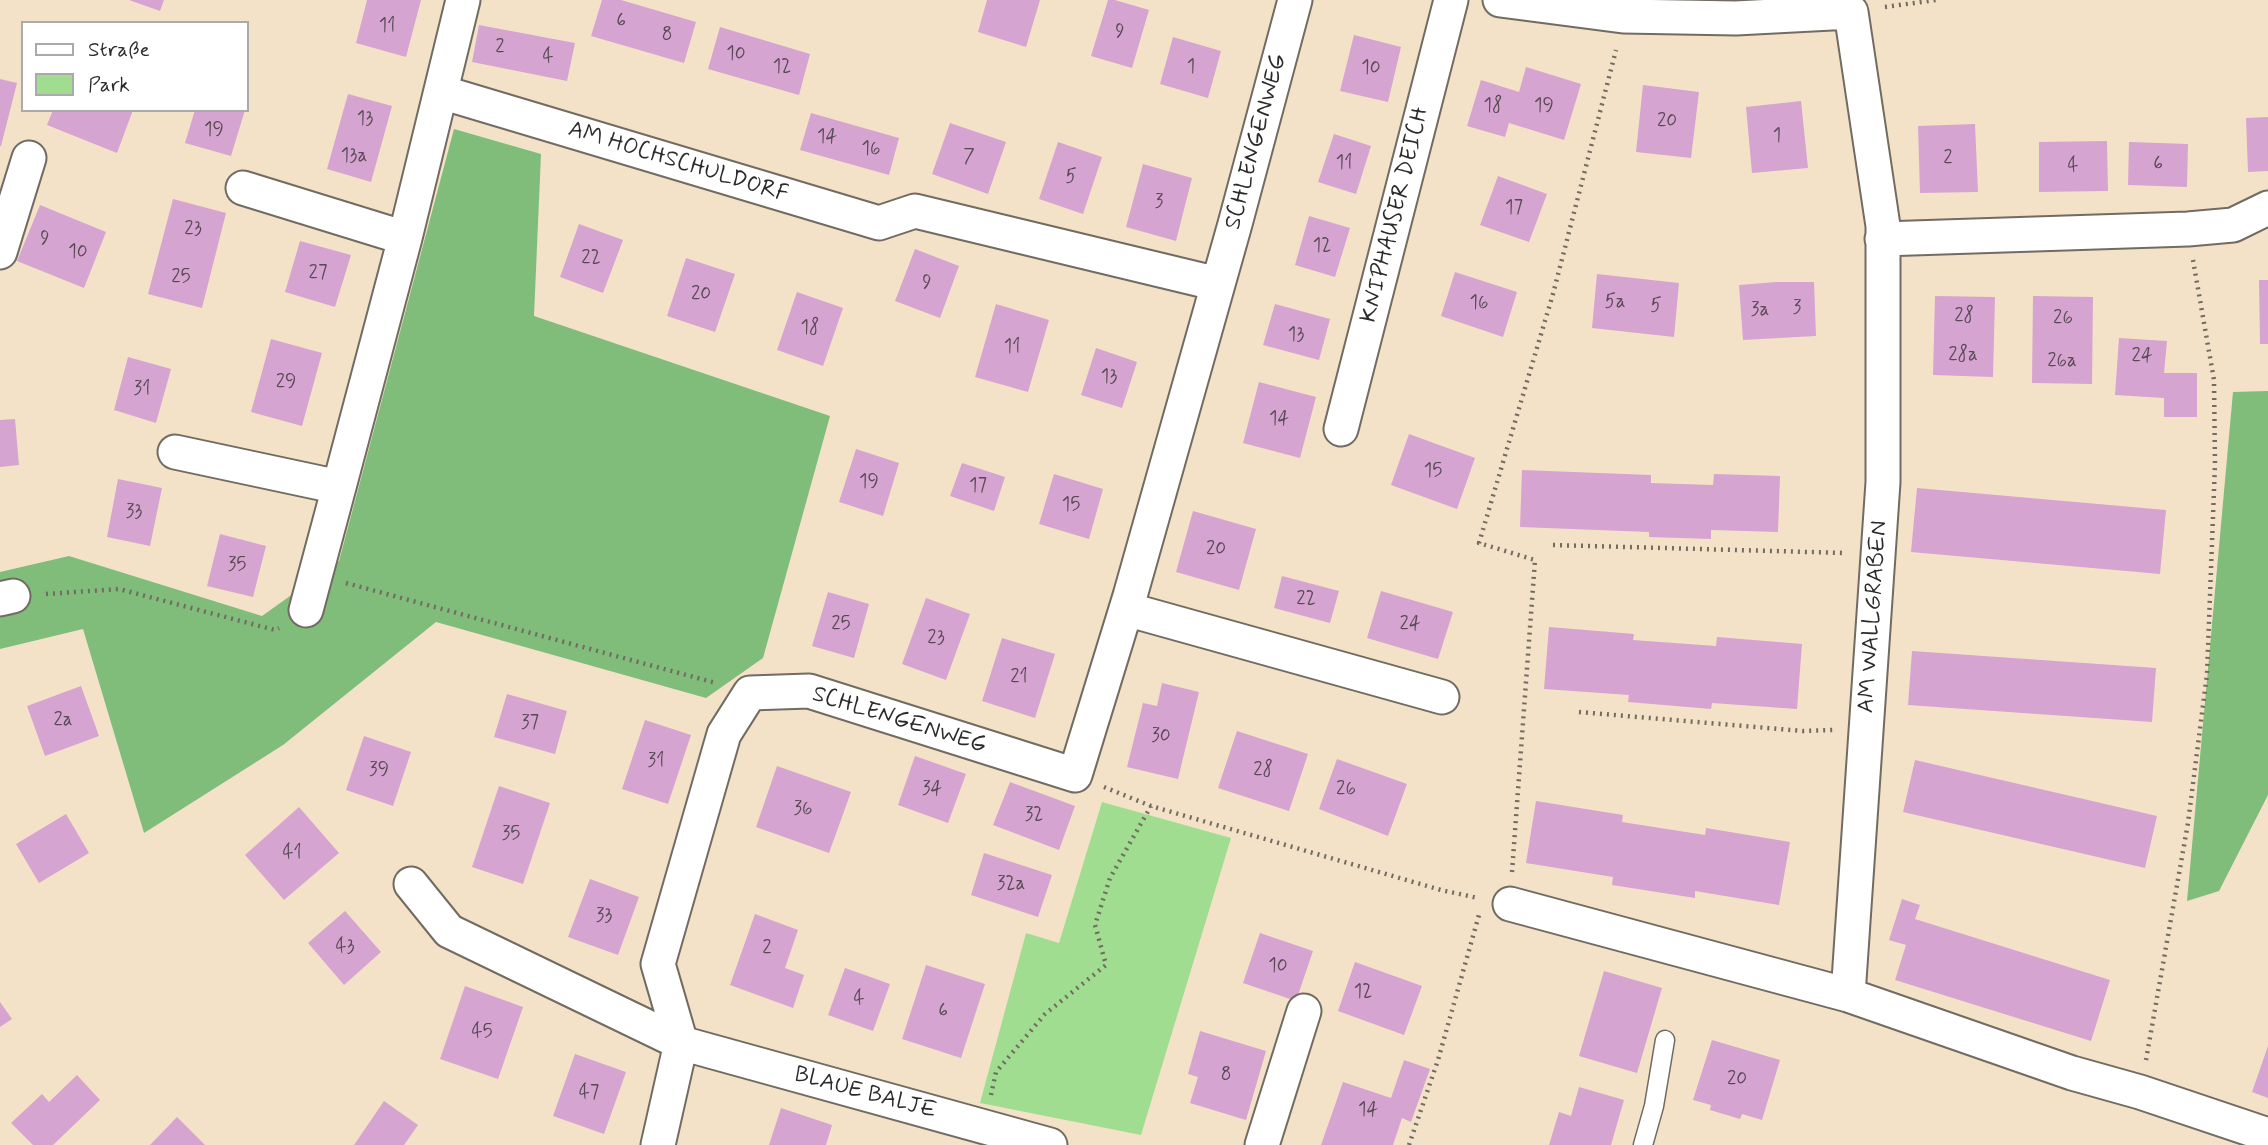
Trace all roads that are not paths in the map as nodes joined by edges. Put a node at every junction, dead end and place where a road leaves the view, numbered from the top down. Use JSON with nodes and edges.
{"nodes":[{"id":1,"x":463,"y":0,"type":"edge"},
{"id":2,"x":1295,"y":0,"type":"edge"},
{"id":3,"x":1451,"y":0,"type":"edge"},
{"id":4,"x":1500,"y":0,"type":"edge"},
{"id":5,"x":441,"y":92,"type":"junction"},
{"id":6,"x":29,"y":158,"type":"dead end"},
{"id":7,"x":243,"y":188,"type":"dead end"},
{"id":8,"x":2268,"y":208,"type":"edge"},
{"id":9,"x":405,"y":238,"type":"junction"},
{"id":10,"x":1882,"y":239,"type":"junction"},
{"id":11,"x":0,"y":252,"type":"edge"},
{"id":12,"x":1218,"y":284,"type":"junction"},
{"id":13,"x":1341,"y":429,"type":"dead end"},
{"id":14,"x":175,"y":452,"type":"dead end"},
{"id":15,"x":339,"y":488,"type":"junction"},
{"id":16,"x":1126,"y":609,"type":"junction"},
{"id":17,"x":306,"y":610,"type":"road end"},
{"id":18,"x":1442,"y":698,"type":"dead end"},
{"id":19,"x":411,"y":884,"type":"dead end"},
{"id":20,"x":1497,"y":902,"type":"road end"},
{"id":21,"x":1848,"y":995,"type":"junction"},
{"id":22,"x":1304,"y":1011,"type":"dead end"},
{"id":23,"x":1665,"y":1041,"type":"dead end"},
{"id":24,"x":681,"y":1043,"type":"junction"},
{"id":25,"x":2268,"y":1135,"type":"edge"},
{"id":26,"x":658,"y":1145,"type":"edge"},
{"id":27,"x":1050,"y":1145,"type":"edge"},
{"id":28,"x":1262,"y":1145,"type":"edge"},
{"id":29,"x":1643,"y":1145,"type":"edge"}],
"edges":[{"from":1,"to":5,"type":"street"},
{"from":2,"to":12,"type":"street","name":"SCHLENGENWEG"},
{"from":3,"to":13,"type":"street","name":"KNIPHAUSER DEICH"},
{"from":4,"to":10,"type":"street","name":"AM WALLGRABEN"},
{"from":5,"to":9,"type":"street"},
{"from":5,"to":12,"type":"street","name":"AM HOCHSCHULDORF"},
{"from":6,"to":11,"type":"street"},
{"from":7,"to":9,"type":"street"},
{"from":8,"to":10,"type":"street"},
{"from":9,"to":15,"type":"street"},
{"from":10,"to":21,"type":"street","name":"AM WALLGRABEN"},
{"from":12,"to":16,"type":"street","name":"SCHLENGENWEG"},
{"from":14,"to":15,"type":"street"},
{"from":15,"to":17,"type":"street"},
{"from":16,"to":18,"type":"street"},
{"from":16,"to":24,"type":"street","name":"SCHLENGENWEG"},
{"from":19,"to":24,"type":"street"},
{"from":20,"to":21,"type":"street"},
{"from":21,"to":25,"type":"street"},
{"from":22,"to":28,"type":"street"},
{"from":23,"to":29,"type":"lane"},
{"from":24,"to":26,"type":"street"},
{"from":24,"to":27,"type":"street","name":"BLAUE BALJE"}]}
